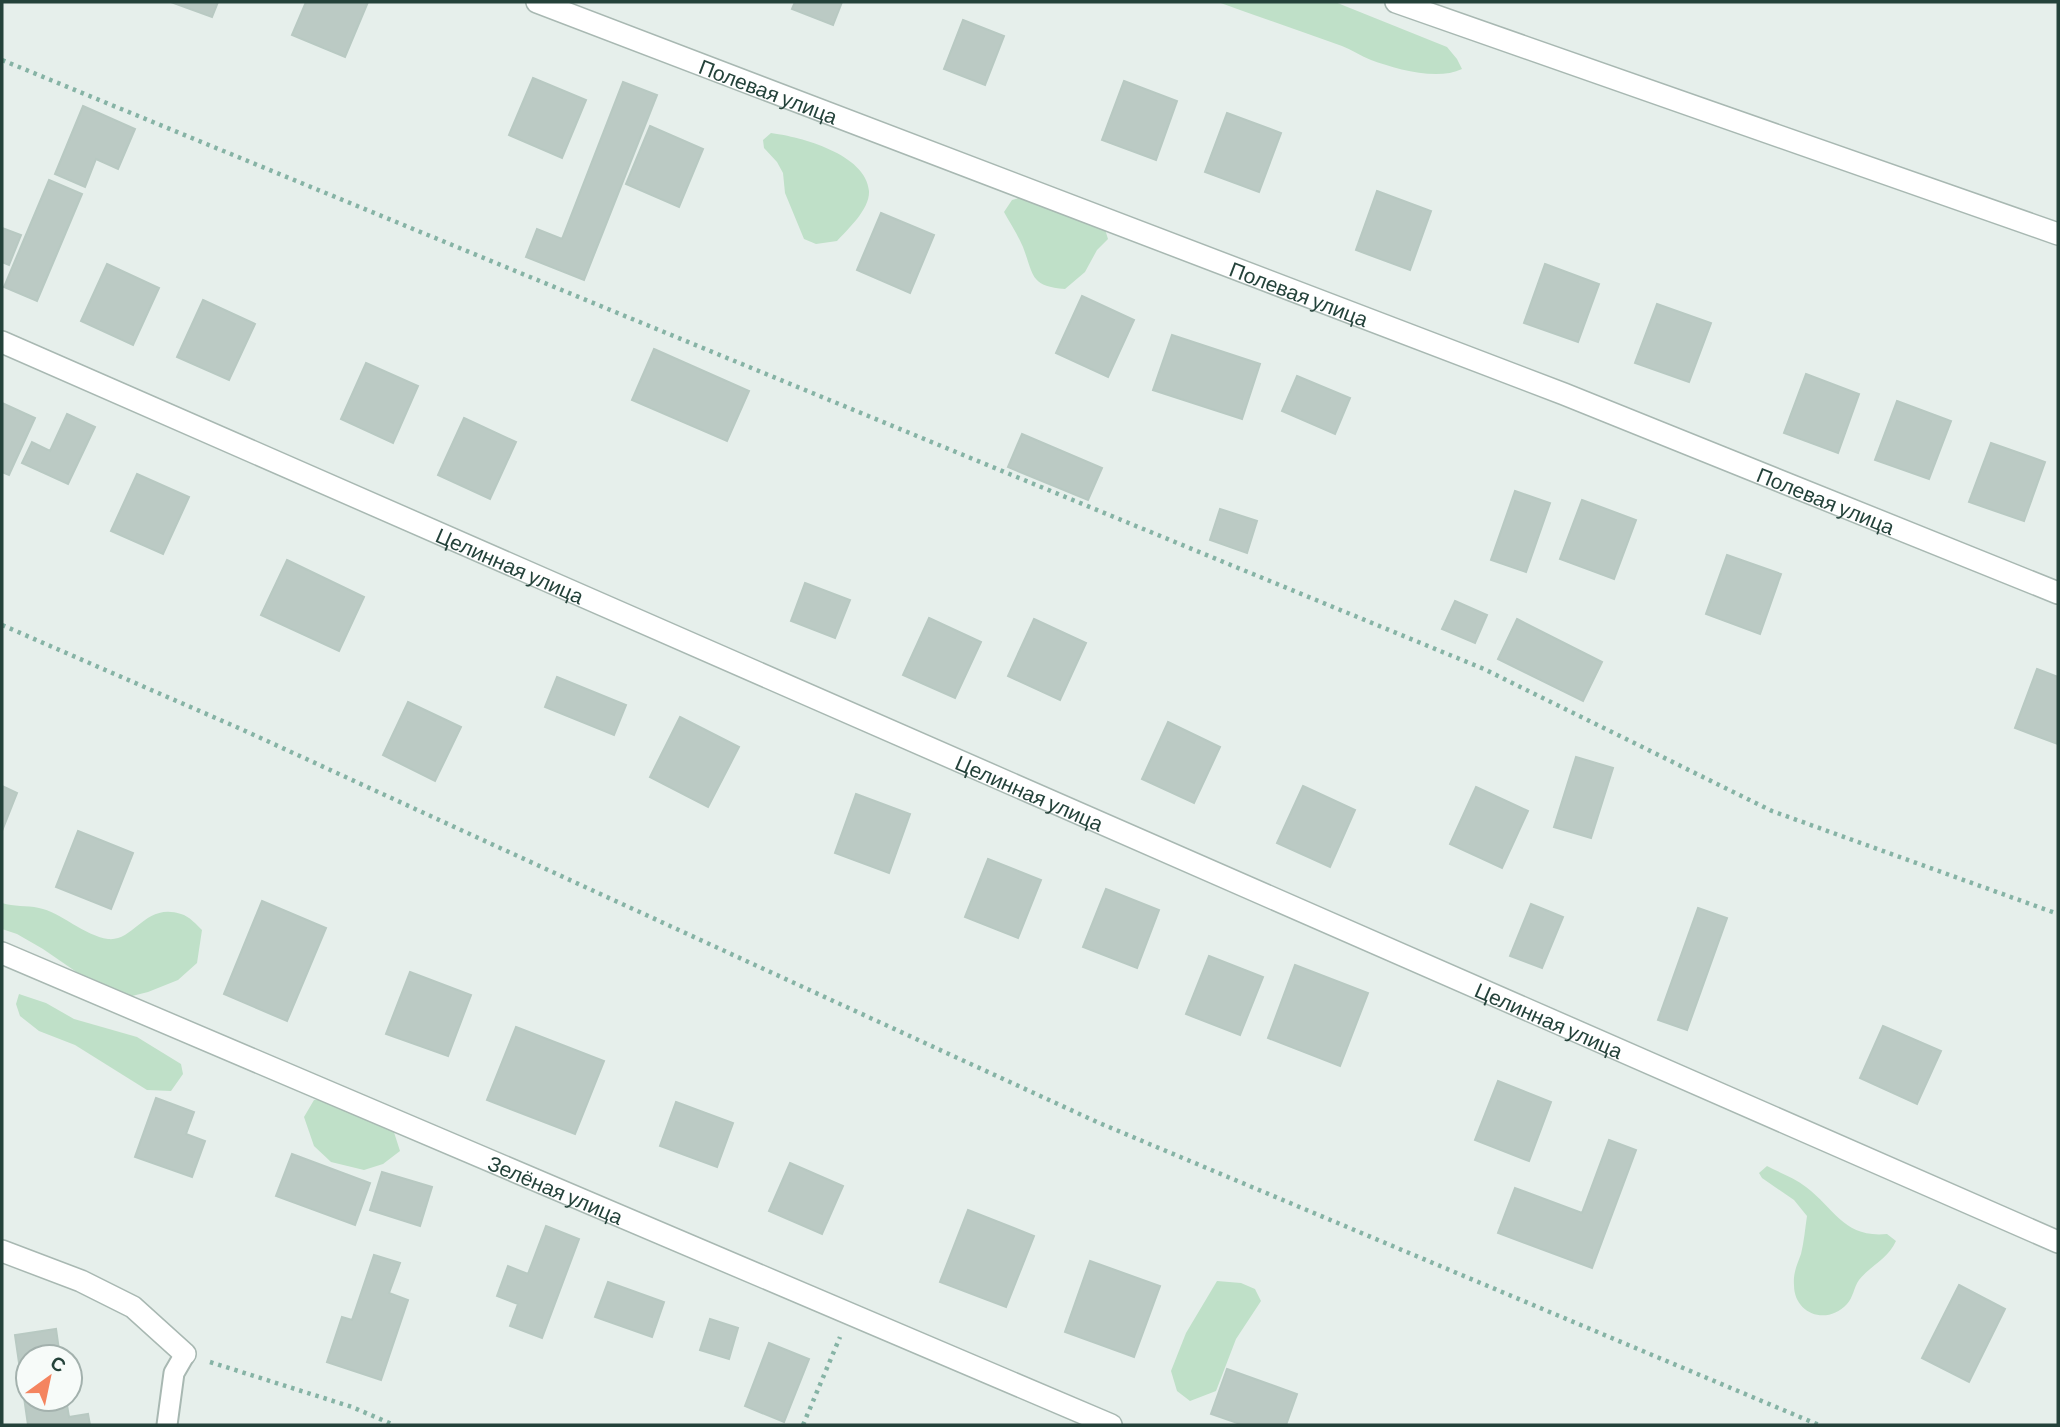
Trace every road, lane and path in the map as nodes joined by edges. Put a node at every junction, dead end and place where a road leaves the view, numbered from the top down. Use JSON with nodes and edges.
{"nodes":[{"id":1,"x":537,"y":2,"type":"edge"},
{"id":2,"x":1396,"y":2,"type":"edge"},
{"id":3,"x":2,"y":60,"type":"edge"},
{"id":4,"x":2058,"y":233,"type":"edge"},
{"id":5,"x":2,"y":342,"type":"edge"},
{"id":6,"x":2058,"y":593,"type":"edge"},
{"id":7,"x":2,"y":625,"type":"edge"},
{"id":8,"x":2058,"y":914,"type":"edge"},
{"id":9,"x":2,"y":953,"type":"edge"},
{"id":10,"x":2058,"y":1242,"type":"edge"},
{"id":11,"x":2,"y":1251,"type":"edge"},
{"id":12,"x":849,"y":1314,"type":"junction"},
{"id":13,"x":185,"y":1354,"type":"junction"},
{"id":14,"x":167,"y":1425,"type":"edge"},
{"id":15,"x":394,"y":1425,"type":"edge"},
{"id":16,"x":803,"y":1425,"type":"edge"},
{"id":17,"x":1111,"y":1425,"type":"edge"},
{"id":18,"x":1819,"y":1425,"type":"edge"}],
"edges":[{"from":1,"to":6,"type":"street","name":"Полевая улица"},
{"from":2,"to":4,"type":"street"},
{"from":3,"to":8,"type":"path"},
{"from":5,"to":10,"type":"street","name":"Целинная улица"},
{"from":7,"to":18,"type":"path"},
{"from":9,"to":12,"type":"street","name":"Зелёная улица"},
{"from":11,"to":13,"type":"street"},
{"from":12,"to":16,"type":"path"},
{"from":12,"to":17,"type":"street","name":"Зелёная улица"},
{"from":13,"to":14,"type":"lane"},
{"from":13,"to":15,"type":"path"}]}
